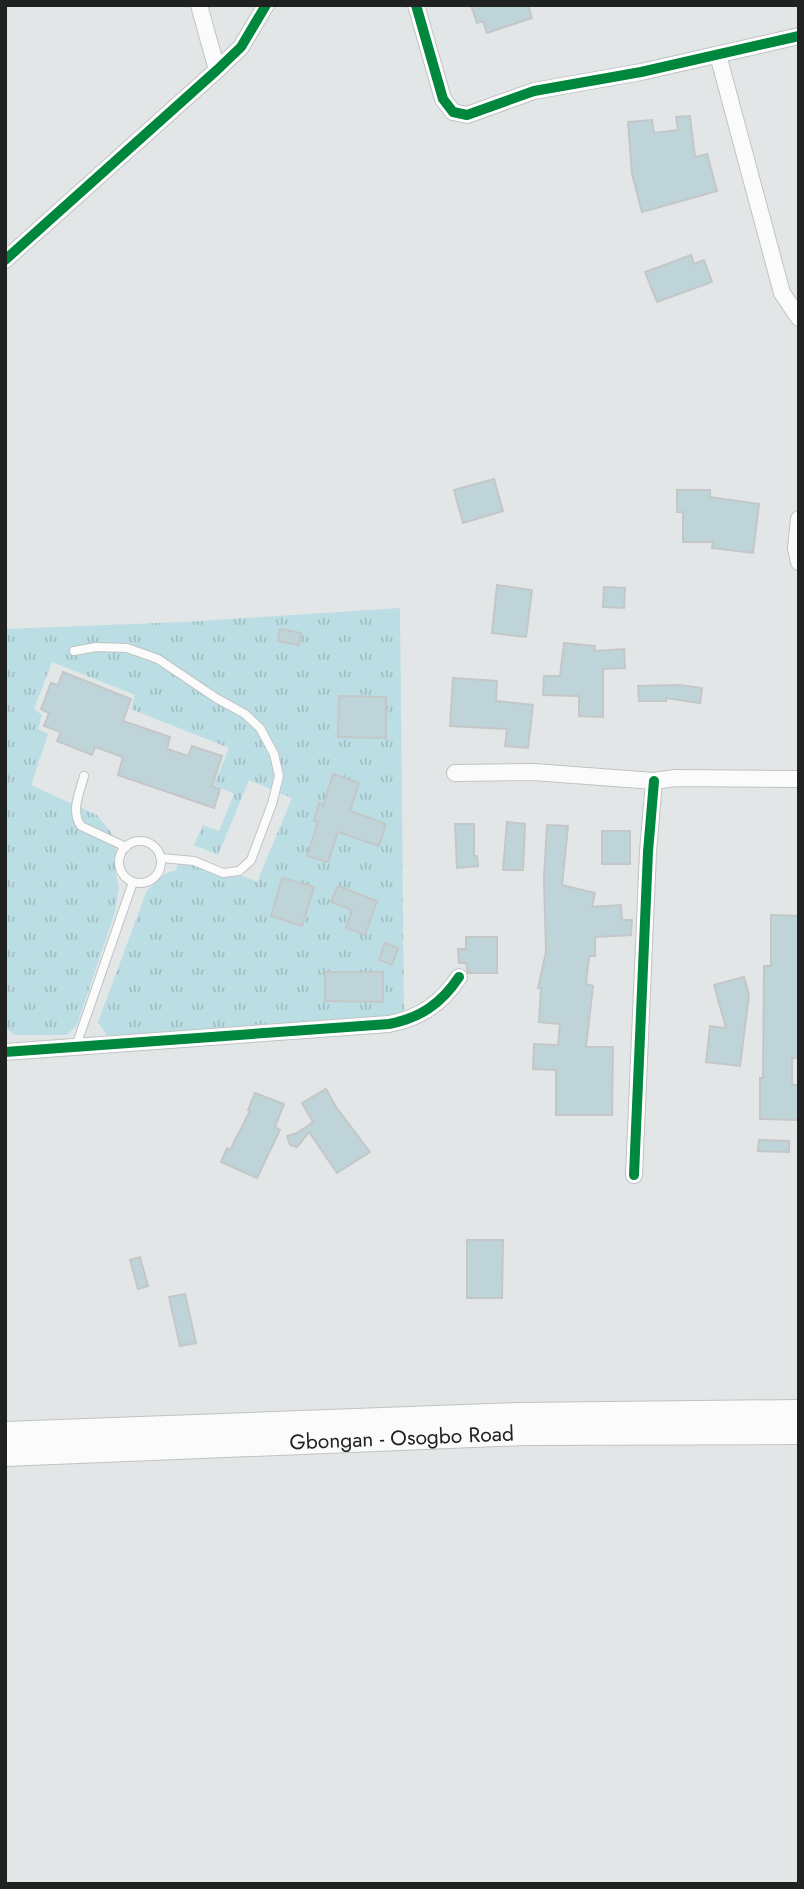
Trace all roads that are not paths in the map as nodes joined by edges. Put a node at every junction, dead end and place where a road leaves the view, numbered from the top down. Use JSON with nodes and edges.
{"nodes":[{"id":1,"x":199,"y":5,"type":"edge"},
{"id":2,"x":267,"y":5,"type":"edge"},
{"id":3,"x":415,"y":5,"type":"edge"},
{"id":4,"x":799,"y":36,"type":"edge"},
{"id":5,"x":718,"y":55,"type":"junction"},
{"id":6,"x":217,"y":70,"type":"junction"},
{"id":7,"x":5,"y":260,"type":"edge"},
{"id":8,"x":799,"y":318,"type":"edge"},
{"id":9,"x":799,"y":519,"type":"edge"},
{"id":10,"x":799,"y":562,"type":"edge"},
{"id":11,"x":74,"y":651,"type":"dead end"},
{"id":12,"x":455,"y":773,"type":"dead end"},
{"id":13,"x":84,"y":776,"type":"dead end"},
{"id":14,"x":799,"y":779,"type":"edge"},
{"id":15,"x":654,"y":781,"type":"junction"},
{"id":16,"x":125,"y":847,"type":"junction"},
{"id":17,"x":162,"y":858,"type":"junction"},
{"id":18,"x":133,"y":882,"type":"junction"},
{"id":19,"x":459,"y":977,"type":"dead end"},
{"id":20,"x":76,"y":1046,"type":"junction"},
{"id":21,"x":5,"y":1052,"type":"edge"},
{"id":22,"x":634,"y":1175,"type":"dead end"},
{"id":23,"x":799,"y":1412,"type":"edge"},
{"id":24,"x":799,"y":1432,"type":"edge"},
{"id":25,"x":5,"y":1434,"type":"edge"},
{"id":26,"x":5,"y":1454,"type":"edge"}],
"edges":[{"from":1,"to":6,"type":"street"},
{"from":2,"to":6,"type":"street"},
{"from":3,"to":5,"type":"street"},
{"from":4,"to":5,"type":"street"},
{"from":5,"to":8,"type":"street"},
{"from":6,"to":7,"type":"street"},
{"from":9,"to":10,"type":"street"},
{"from":11,"to":17,"type":"lane"},
{"from":12,"to":15,"type":"street"},
{"from":13,"to":16,"type":"lane"},
{"from":14,"to":15,"type":"street"},
{"from":15,"to":22,"type":"street"},
{"from":16,"to":17,"type":"lane"},
{"from":16,"to":18,"type":"lane"},
{"from":17,"to":18,"type":"lane"},
{"from":18,"to":20,"type":"lane"},
{"from":19,"to":20,"type":"street"},
{"from":20,"to":21,"type":"street"},
{"from":23,"to":25,"type":"main road","name":"Gbongan - Osogbo Road"},
{"from":24,"to":26,"type":"main road","name":"Gbongan - Osogbo Road"}]}
